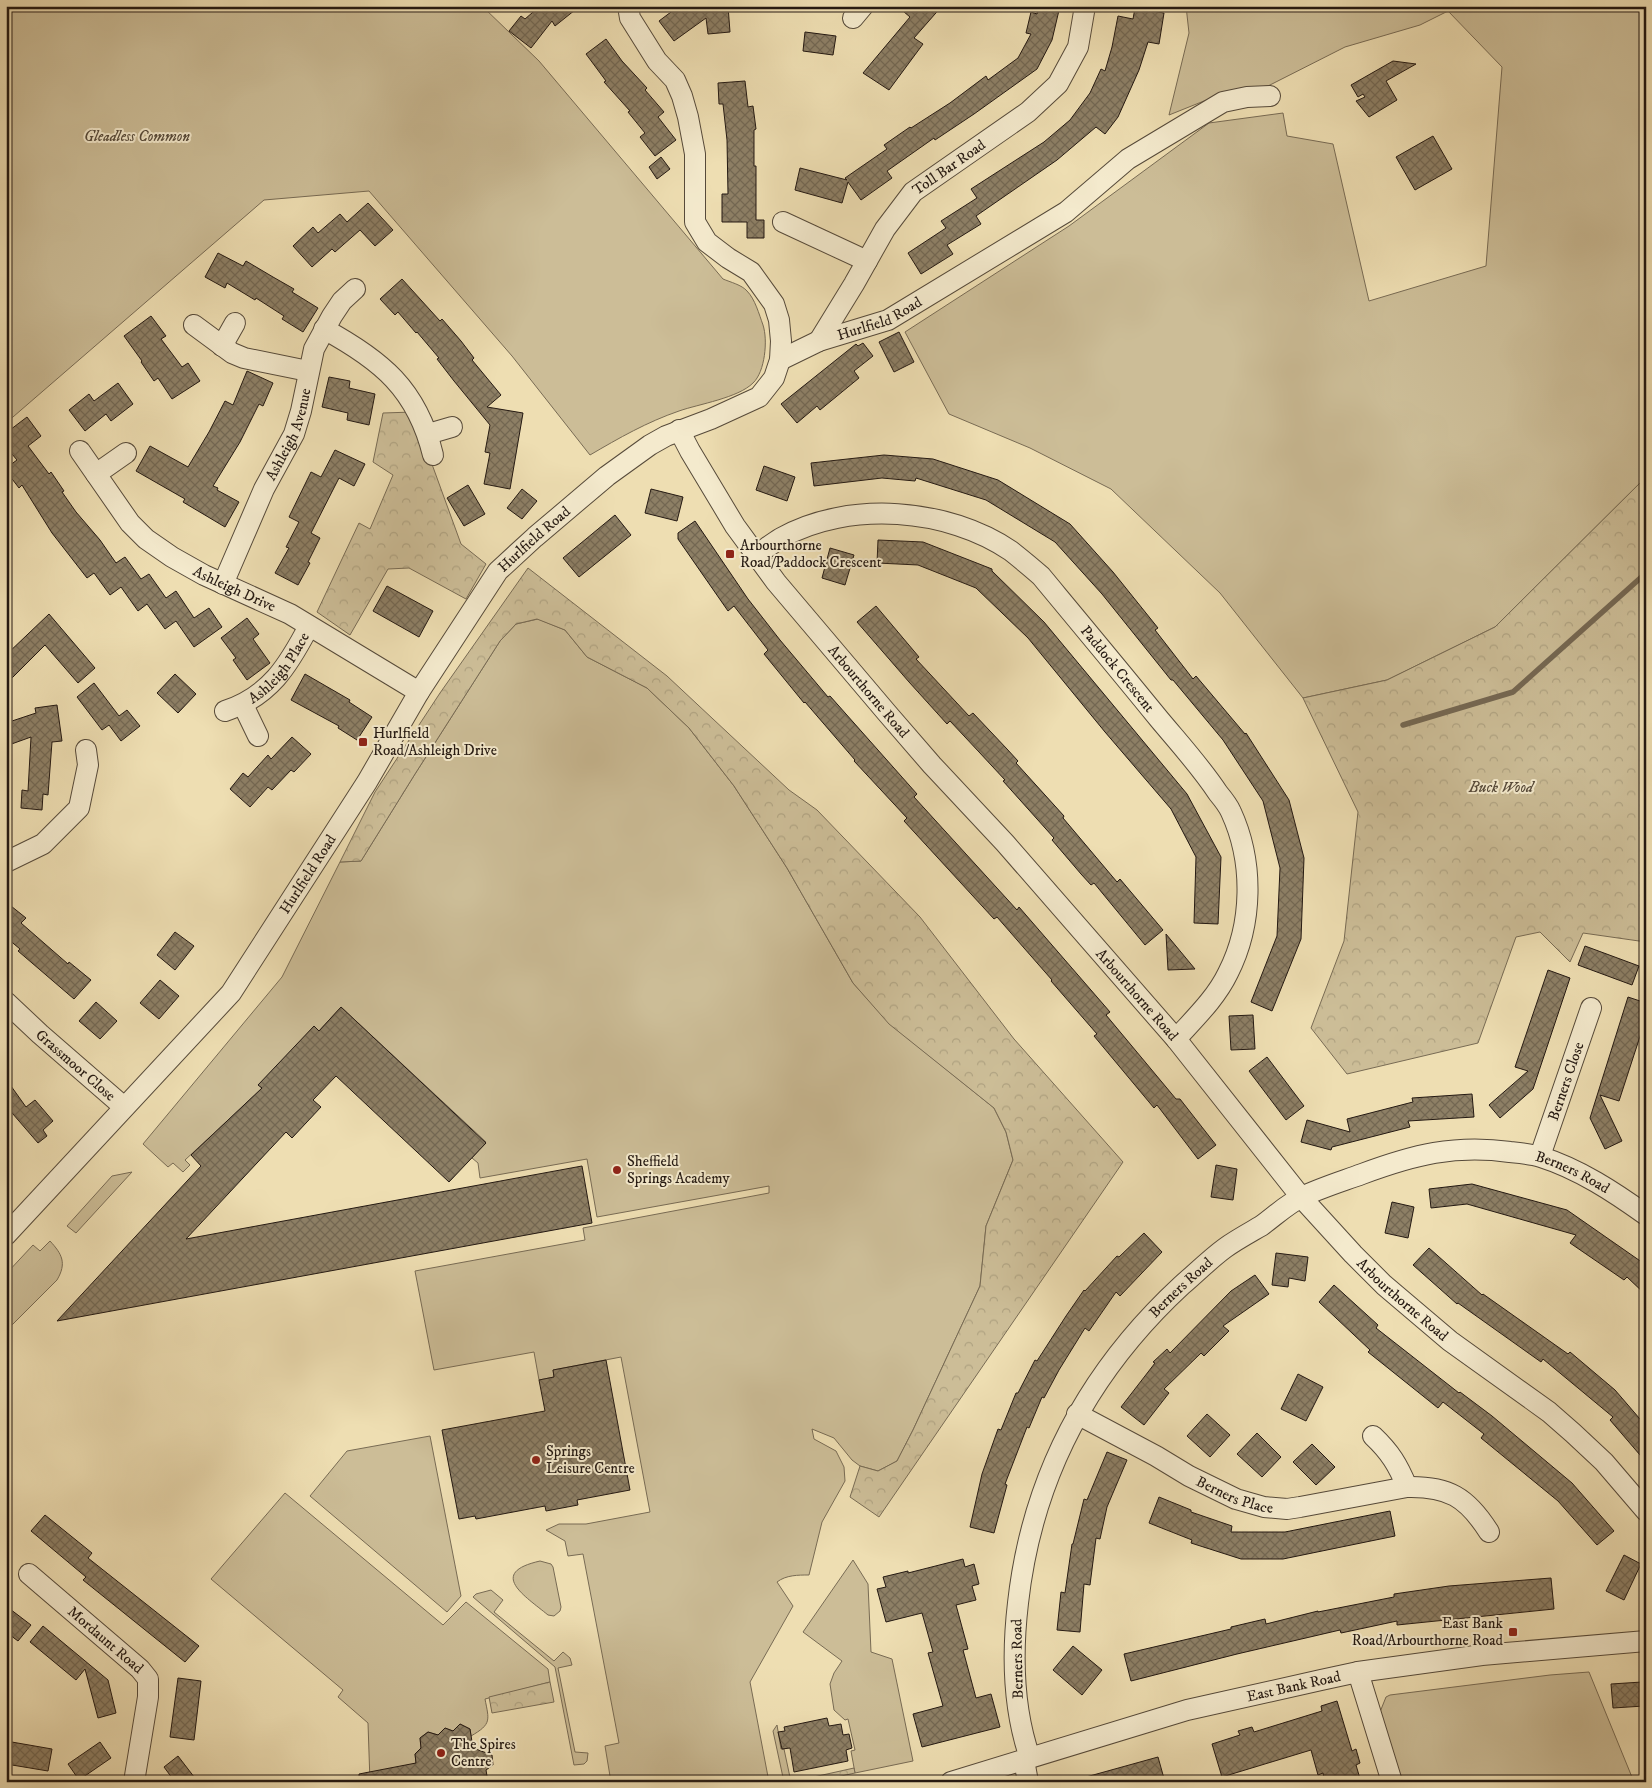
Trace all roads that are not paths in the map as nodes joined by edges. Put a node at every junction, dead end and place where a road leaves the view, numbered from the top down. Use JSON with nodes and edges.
{"nodes":[{"id":1,"x":628,"y":6,"type":"edge"},
{"id":2,"x":1085,"y":6,"type":"edge"},
{"id":3,"x":1270,"y":96,"type":"dead end"},
{"id":4,"x":783,"y":222,"type":"dead end"},
{"id":5,"x":867,"y":261,"type":"junction"},
{"id":6,"x":355,"y":289,"type":"dead end"},
{"id":7,"x":235,"y":323,"type":"dead end"},
{"id":8,"x":194,"y":325,"type":"dead end"},
{"id":9,"x":324,"y":328,"type":"junction"},
{"id":10,"x":819,"y":341,"type":"junction"},
{"id":11,"x":222,"y":346,"type":"junction"},
{"id":12,"x":780,"y":360,"type":"junction"},
{"id":13,"x":308,"y":371,"type":"junction"},
{"id":14,"x":452,"y":427,"type":"dead end"},
{"id":15,"x":679,"y":430,"type":"junction"},
{"id":16,"x":428,"y":434,"type":"junction"},
{"id":17,"x":80,"y":451,"type":"dead end"},
{"id":18,"x":126,"y":452,"type":"dead end"},
{"id":19,"x":433,"y":454,"type":"dead end"},
{"id":20,"x":96,"y":474,"type":"junction"},
{"id":21,"x":756,"y":555,"type":"junction"},
{"id":22,"x":223,"y":584,"type":"junction"},
{"id":23,"x":309,"y":626,"type":"junction"},
{"id":24,"x":419,"y":692,"type":"junction"},
{"id":25,"x":258,"y":736,"type":"dead end"},
{"id":26,"x":86,"y":750,"type":"dead end"},
{"id":27,"x":6,"y":862,"type":"edge"},
{"id":28,"x":6,"y":1002,"type":"edge"},
{"id":29,"x":1591,"y":1008,"type":"dead end"},
{"id":30,"x":1176,"y":1039,"type":"junction"},
{"id":31,"x":124,"y":1107,"type":"junction"},
{"id":32,"x":1540,"y":1156,"type":"junction"},
{"id":33,"x":1301,"y":1197,"type":"junction"},
{"id":34,"x":1646,"y":1215,"type":"edge"},
{"id":35,"x":6,"y":1235,"type":"edge"},
{"id":36,"x":1077,"y":1414,"type":"junction"},
{"id":37,"x":1373,"y":1436,"type":"dead end"},
{"id":38,"x":1407,"y":1487,"type":"junction"},
{"id":39,"x":1646,"y":1511,"type":"edge"},
{"id":40,"x":1489,"y":1532,"type":"dead end"},
{"id":41,"x":29,"y":1574,"type":"dead end"},
{"id":42,"x":1646,"y":1641,"type":"edge"},
{"id":43,"x":1358,"y":1672,"type":"junction"},
{"id":44,"x":1027,"y":1759,"type":"junction"},
{"id":45,"x":134,"y":1782,"type":"edge"},
{"id":46,"x":951,"y":1782,"type":"edge"},
{"id":47,"x":1028,"y":1782,"type":"edge"},
{"id":48,"x":1392,"y":1782,"type":"edge"}],
"edges":[{"from":1,"to":12,"type":"street"},
{"from":2,"to":5,"type":"street","name":"Toll Bar Road"},
{"from":3,"to":10,"type":"street","name":"Hurlfield Road"},
{"from":4,"to":5,"type":"street"},
{"from":5,"to":10,"type":"street","name":"Toll Bar Road"},
{"from":6,"to":9,"type":"street","name":"Ashleigh Avenue"},
{"from":7,"to":11,"type":"street"},
{"from":8,"to":11,"type":"street"},
{"from":9,"to":13,"type":"street","name":"Ashleigh Avenue"},
{"from":9,"to":16,"type":"street"},
{"from":10,"to":12,"type":"street","name":"Hurlfield Road"},
{"from":11,"to":13,"type":"street"},
{"from":12,"to":15,"type":"street","name":"Hurlfield Road"},
{"from":13,"to":22,"type":"street","name":"Ashleigh Avenue"},
{"from":14,"to":16,"type":"street"},
{"from":15,"to":21,"type":"street","name":"Arbourthorne Road"},
{"from":15,"to":24,"type":"street","name":"Hurlfield Road"},
{"from":16,"to":19,"type":"street"},
{"from":17,"to":20,"type":"street","name":"Ashleigh Drive"},
{"from":18,"to":20,"type":"street"},
{"from":20,"to":22,"type":"street","name":"Ashleigh Drive"},
{"from":21,"to":30,"type":"street","name":"Arbourthorne Road"},
{"from":21,"to":30,"type":"street","name":"Paddock Crescent"},
{"from":22,"to":23,"type":"street","name":"Ashleigh Drive"},
{"from":23,"to":24,"type":"street","name":"Ashleigh Drive"},
{"from":23,"to":25,"type":"street","name":"Ashleigh Place"},
{"from":24,"to":31,"type":"street","name":"Hurlfield Road"},
{"from":26,"to":27,"type":"street"},
{"from":28,"to":31,"type":"street","name":"Grassmoor Close"},
{"from":29,"to":32,"type":"street","name":"Berners Close"},
{"from":30,"to":33,"type":"street","name":"Arbourthorne Road"},
{"from":31,"to":35,"type":"street","name":"Hurlfield Road"},
{"from":32,"to":33,"type":"street","name":"Berners Road"},
{"from":32,"to":34,"type":"street","name":"Berners Road"},
{"from":33,"to":36,"type":"street","name":"Berners Road"},
{"from":33,"to":39,"type":"street","name":"Arbourthorne Road"},
{"from":36,"to":38,"type":"street","name":"Berners Place"},
{"from":36,"to":44,"type":"street","name":"Berners Road"},
{"from":37,"to":38,"type":"street"},
{"from":38,"to":40,"type":"street","name":"Berners Place"},
{"from":41,"to":45,"type":"street","name":"Mordaunt Road"},
{"from":42,"to":43,"type":"street","name":"East Bank Road"},
{"from":43,"to":44,"type":"street","name":"East Bank Road"},
{"from":43,"to":48,"type":"street"},
{"from":44,"to":46,"type":"street","name":"East Bank Road"},
{"from":44,"to":47,"type":"street","name":"Berners Road"}]}
